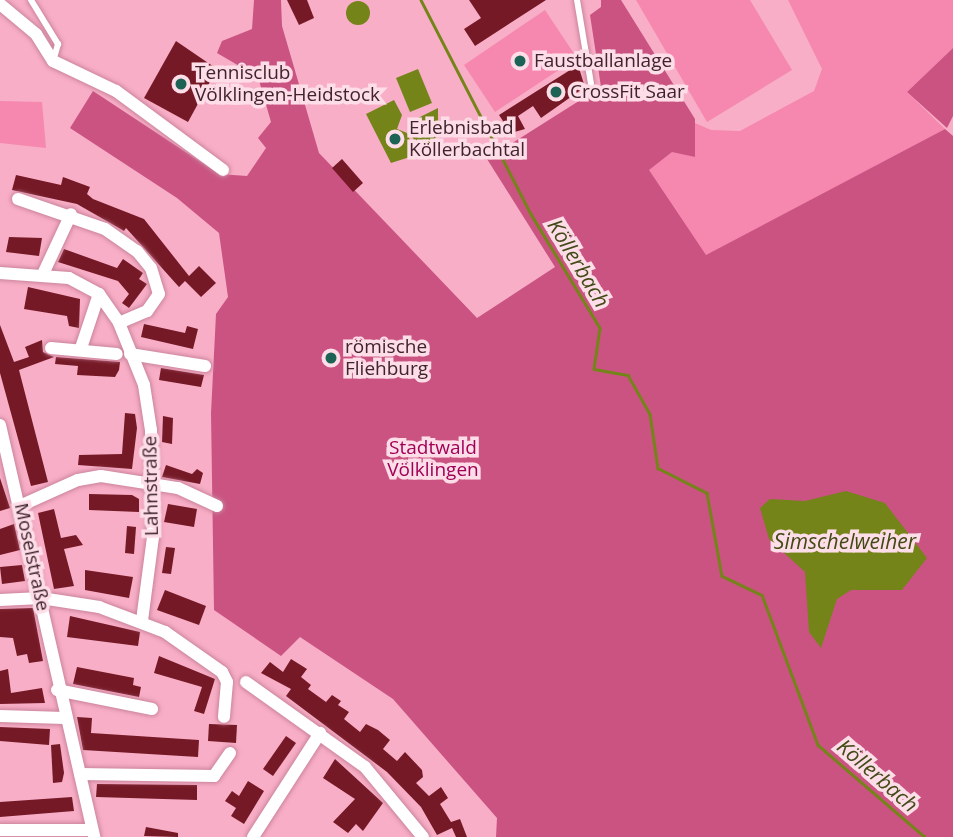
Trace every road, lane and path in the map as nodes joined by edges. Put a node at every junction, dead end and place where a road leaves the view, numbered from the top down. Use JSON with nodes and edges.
{"nodes":[{"id":1,"x":31,"y":0,"type":"edge"},
{"id":2,"x":577,"y":0,"type":"edge"},
{"id":3,"x":0,"y":4,"type":"edge"},
{"id":4,"x":53,"y":61,"type":"junction"},
{"id":5,"x":591,"y":84,"type":"dead end"},
{"id":6,"x":223,"y":170,"type":"dead end"},
{"id":7,"x":18,"y":199,"type":"dead end"},
{"id":8,"x":71,"y":214,"type":"junction"},
{"id":9,"x":0,"y":273,"type":"edge"},
{"id":10,"x":43,"y":274,"type":"junction"},
{"id":11,"x":99,"y":294,"type":"junction"},
{"id":12,"x":119,"y":323,"type":"junction"},
{"id":13,"x":51,"y":348,"type":"dead end"},
{"id":14,"x":81,"y":348,"type":"junction"},
{"id":15,"x":124,"y":354,"type":"junction"},
{"id":16,"x":205,"y":366,"type":"dead end"},
{"id":17,"x":0,"y":425,"type":"edge"},
{"id":18,"x":154,"y":484,"type":"junction"},
{"id":19,"x":22,"y":505,"type":"junction"},
{"id":20,"x":217,"y":506,"type":"dead end"},
{"id":21,"x":41,"y":598,"type":"junction"},
{"id":22,"x":0,"y":600,"type":"edge"},
{"id":23,"x":142,"y":621,"type":"junction"},
{"id":24,"x":246,"y":682,"type":"dead end"},
{"id":25,"x":57,"y":690,"type":"junction"},
{"id":26,"x":152,"y":709,"type":"dead end"},
{"id":27,"x":0,"y":716,"type":"edge"},
{"id":28,"x":224,"y":717,"type":"dead end"},
{"id":29,"x":64,"y":718,"type":"junction"},
{"id":30,"x":320,"y":733,"type":"junction"},
{"id":31,"x":230,"y":753,"type":"dead end"},
{"id":32,"x":80,"y":774,"type":"junction"},
{"id":33,"x":0,"y":830,"type":"edge"},
{"id":34,"x":92,"y":834,"type":"edge"},
{"id":35,"x":253,"y":837,"type":"edge"},
{"id":36,"x":424,"y":837,"type":"edge"}],
"edges":[{"from":1,"to":4,"type":"lane"},
{"from":2,"to":5,"type":"lane"},
{"from":3,"to":4,"type":"street"},
{"from":4,"to":6,"type":"street"},
{"from":7,"to":8,"type":"street"},
{"from":8,"to":10,"type":"street"},
{"from":8,"to":12,"type":"street"},
{"from":9,"to":10,"type":"street","name":"Lahnstraße"},
{"from":10,"to":11,"type":"street","name":"Lahnstraße"},
{"from":11,"to":12,"type":"street","name":"Lahnstraße"},
{"from":11,"to":14,"type":"street"},
{"from":12,"to":15,"type":"street","name":"Lahnstraße"},
{"from":13,"to":14,"type":"street"},
{"from":14,"to":15,"type":"street"},
{"from":15,"to":16,"type":"street"},
{"from":15,"to":18,"type":"street","name":"Lahnstraße"},
{"from":17,"to":19,"type":"street","name":"Moselstraße"},
{"from":18,"to":19,"type":"street"},
{"from":18,"to":20,"type":"street"},
{"from":18,"to":23,"type":"street","name":"Lahnstraße"},
{"from":19,"to":21,"type":"street","name":"Moselstraße"},
{"from":21,"to":22,"type":"street"},
{"from":21,"to":23,"type":"street"},
{"from":21,"to":25,"type":"street","name":"Moselstraße"},
{"from":23,"to":28,"type":"street"},
{"from":24,"to":30,"type":"street"},
{"from":25,"to":26,"type":"street"},
{"from":25,"to":29,"type":"street","name":"Moselstraße"},
{"from":27,"to":29,"type":"street"},
{"from":29,"to":32,"type":"street","name":"Moselstraße"},
{"from":30,"to":35,"type":"street"},
{"from":30,"to":36,"type":"street"},
{"from":31,"to":32,"type":"street"},
{"from":32,"to":34,"type":"street","name":"Moselstraße"},
{"from":33,"to":34,"type":"street"}]}
